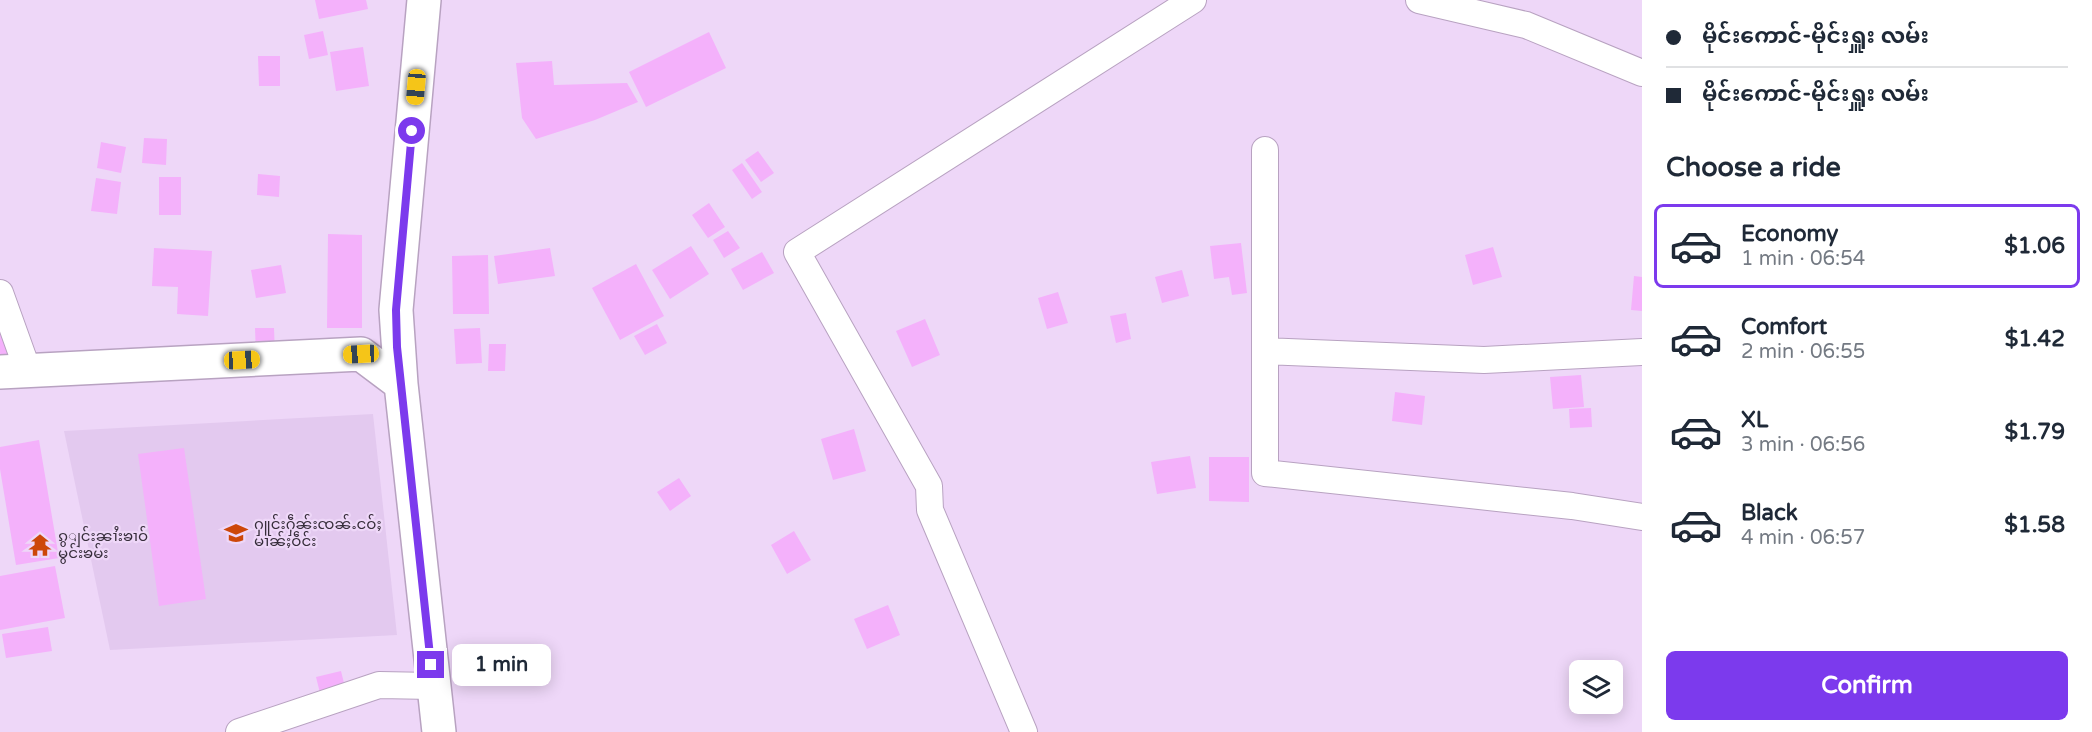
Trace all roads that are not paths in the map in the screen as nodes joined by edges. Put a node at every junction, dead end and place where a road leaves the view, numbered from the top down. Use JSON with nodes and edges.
{"nodes":[{"id":1,"x":424,"y":0,"type":"edge"},
{"id":2,"x":1193,"y":0,"type":"edge"},
{"id":3,"x":1419,"y":0,"type":"edge"},
{"id":4,"x":1642,"y":73,"type":"edge"},
{"id":5,"x":1265,"y":150,"type":"dead end"},
{"id":6,"x":0,"y":293,"type":"edge"},
{"id":7,"x":396,"y":310,"type":"junction"},
{"id":8,"x":1266,"y":351,"type":"junction"},
{"id":9,"x":1642,"y":352,"type":"edge"},
{"id":10,"x":361,"y":354,"type":"junction"},
{"id":11,"x":14,"y":371,"type":"edge"},
{"id":12,"x":401,"y":384,"type":"junction"},
{"id":13,"x":1642,"y":518,"type":"edge"},
{"id":14,"x":433,"y":686,"type":"junction"},
{"id":15,"x":239,"y":732,"type":"edge"},
{"id":16,"x":439,"y":732,"type":"edge"},
{"id":17,"x":1024,"y":732,"type":"edge"}],
"edges":[{"from":1,"to":7,"type":"main road"},
{"from":2,"to":17,"type":"street"},
{"from":3,"to":4,"type":"street"},
{"from":5,"to":8,"type":"street"},
{"from":6,"to":11,"type":"street"},
{"from":7,"to":10,"type":"main road"},
{"from":7,"to":12,"type":"main road"},
{"from":8,"to":9,"type":"street"},
{"from":8,"to":13,"type":"street"},
{"from":10,"to":11,"type":"main road"},
{"from":10,"to":12,"type":"main road"},
{"from":12,"to":14,"type":"main road"},
{"from":14,"to":15,"type":"street"},
{"from":14,"to":16,"type":"main road"}]}
